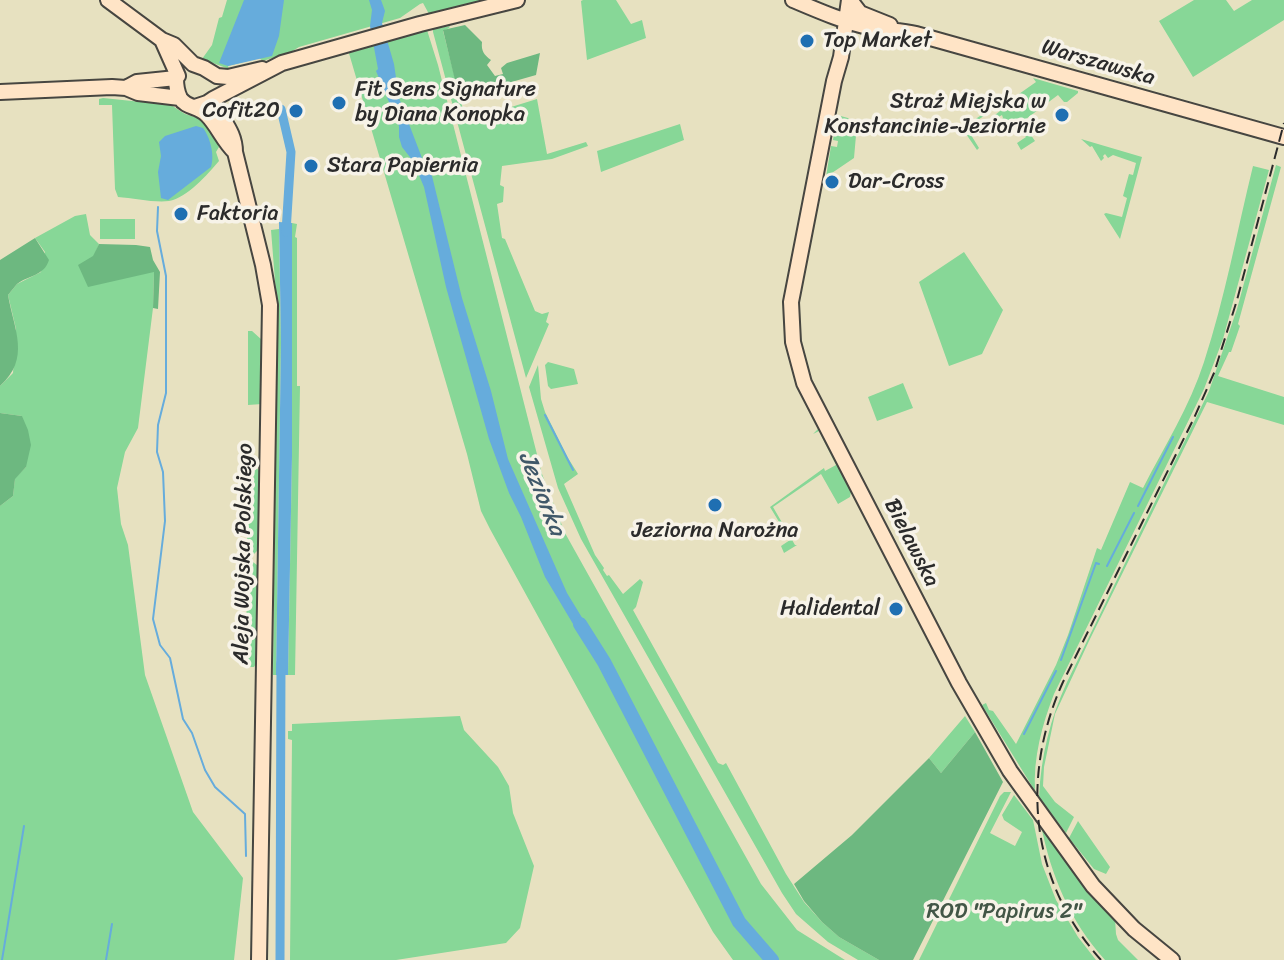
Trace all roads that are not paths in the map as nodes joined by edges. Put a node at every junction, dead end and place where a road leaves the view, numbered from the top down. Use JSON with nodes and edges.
{"nodes":[{"id":1,"x":108,"y":0,"type":"edge"},
{"id":2,"x":517,"y":0,"type":"edge"},
{"id":3,"x":793,"y":0,"type":"edge"},
{"id":4,"x":850,"y":0,"type":"edge"},
{"id":5,"x":825,"y":7,"type":"edge"},
{"id":6,"x":846,"y":21,"type":"junction"},
{"id":7,"x":901,"y":30,"type":"junction"},
{"id":8,"x":162,"y":40,"type":"junction"},
{"id":9,"x":267,"y":69,"type":"junction"},
{"id":10,"x":206,"y":70,"type":"junction"},
{"id":11,"x":177,"y":77,"type":"junction"},
{"id":12,"x":834,"y":81,"type":"junction"},
{"id":13,"x":126,"y":88,"type":"junction"},
{"id":14,"x":0,"y":92,"type":"edge"},
{"id":15,"x":217,"y":97,"type":"junction"},
{"id":16,"x":180,"y":98,"type":"junction"},
{"id":17,"x":195,"y":107,"type":"junction"},
{"id":18,"x":1284,"y":137,"type":"edge"},
{"id":19,"x":235,"y":152,"type":"junction"},
{"id":20,"x":259,"y":960,"type":"edge"},
{"id":21,"x":1172,"y":960,"type":"edge"}],
"edges":[{"from":1,"to":8,"type":"street"},
{"from":2,"to":9,"type":"street"},
{"from":3,"to":5,"type":"street"},
{"from":4,"to":6,"type":"street","name":"Bielawska"},
{"from":4,"to":7,"type":"street","name":"Warszawska"},
{"from":5,"to":6,"type":"street","name":"Warszawska"},
{"from":5,"to":12,"type":"street","name":"Bielawska"},
{"from":6,"to":7,"type":"street","name":"Warszawska"},
{"from":6,"to":12,"type":"street","name":"Bielawska"},
{"from":7,"to":18,"type":"street","name":"Warszawska"},
{"from":8,"to":10,"type":"street"},
{"from":8,"to":11,"type":"street"},
{"from":9,"to":10,"type":"street"},
{"from":9,"to":15,"type":"street"},
{"from":10,"to":11,"type":"street"},
{"from":10,"to":15,"type":"street"},
{"from":11,"to":13,"type":"street"},
{"from":11,"to":16,"type":"street"},
{"from":12,"to":21,"type":"street","name":"Bielawska"},
{"from":13,"to":14,"type":"street"},
{"from":13,"to":16,"type":"street"},
{"from":15,"to":17,"type":"street"},
{"from":15,"to":19,"type":"street","name":"Aleja Wojska Polskiego"},
{"from":16,"to":17,"type":"street"},
{"from":17,"to":19,"type":"street","name":"Aleja Wojska Polskiego"},
{"from":19,"to":20,"type":"street","name":"Aleja Wojska Polskiego"}]}
